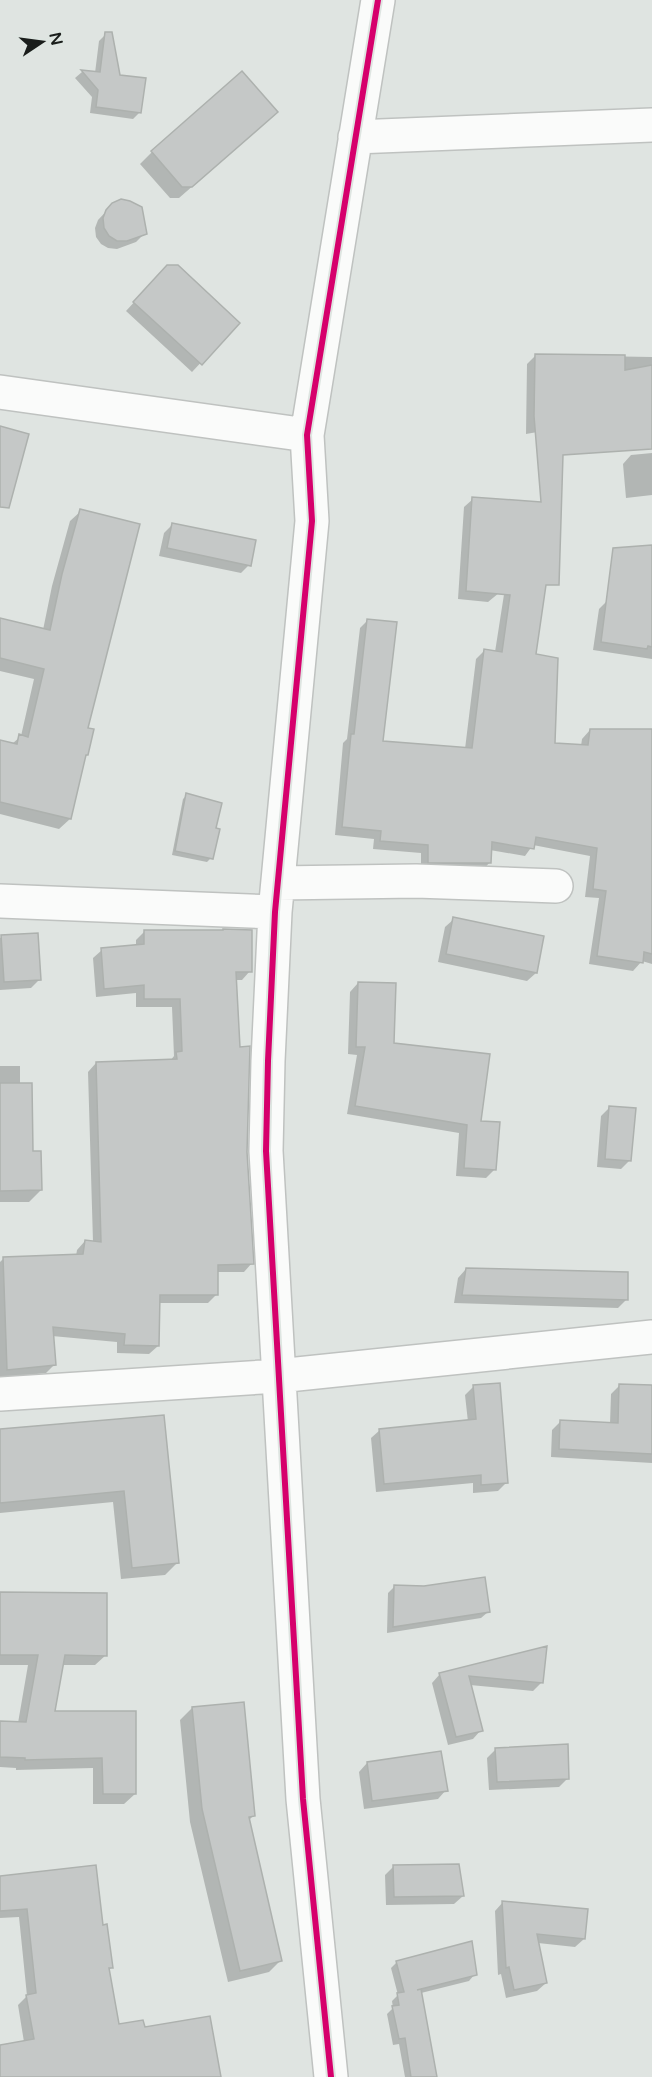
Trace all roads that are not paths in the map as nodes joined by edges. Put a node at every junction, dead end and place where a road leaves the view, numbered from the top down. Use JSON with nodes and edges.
{"nodes":[{"id":1,"x":378,"y":0,"type":"edge"},
{"id":2,"x":652,"y":125,"type":"edge"},
{"id":3,"x":355,"y":137,"type":"junction"},
{"id":4,"x":0,"y":392,"type":"edge"},
{"id":5,"x":307,"y":435,"type":"junction"},
{"id":6,"x":556,"y":886,"type":"dead end"},
{"id":7,"x":277,"y":898,"type":"junction"},
{"id":8,"x":0,"y":901,"type":"edge"},
{"id":9,"x":652,"y":1337,"type":"edge"},
{"id":10,"x":278,"y":1376,"type":"junction"},
{"id":11,"x":0,"y":1394,"type":"edge"},
{"id":12,"x":331,"y":2077,"type":"edge"}],
"edges":[{"from":1,"to":3,"type":"street"},
{"from":2,"to":3,"type":"street"},
{"from":3,"to":5,"type":"street"},
{"from":4,"to":5,"type":"street"},
{"from":5,"to":7,"type":"street"},
{"from":6,"to":7,"type":"street"},
{"from":7,"to":8,"type":"street"},
{"from":7,"to":10,"type":"street"},
{"from":9,"to":10,"type":"street"},
{"from":10,"to":11,"type":"street"},
{"from":10,"to":12,"type":"street"}]}
